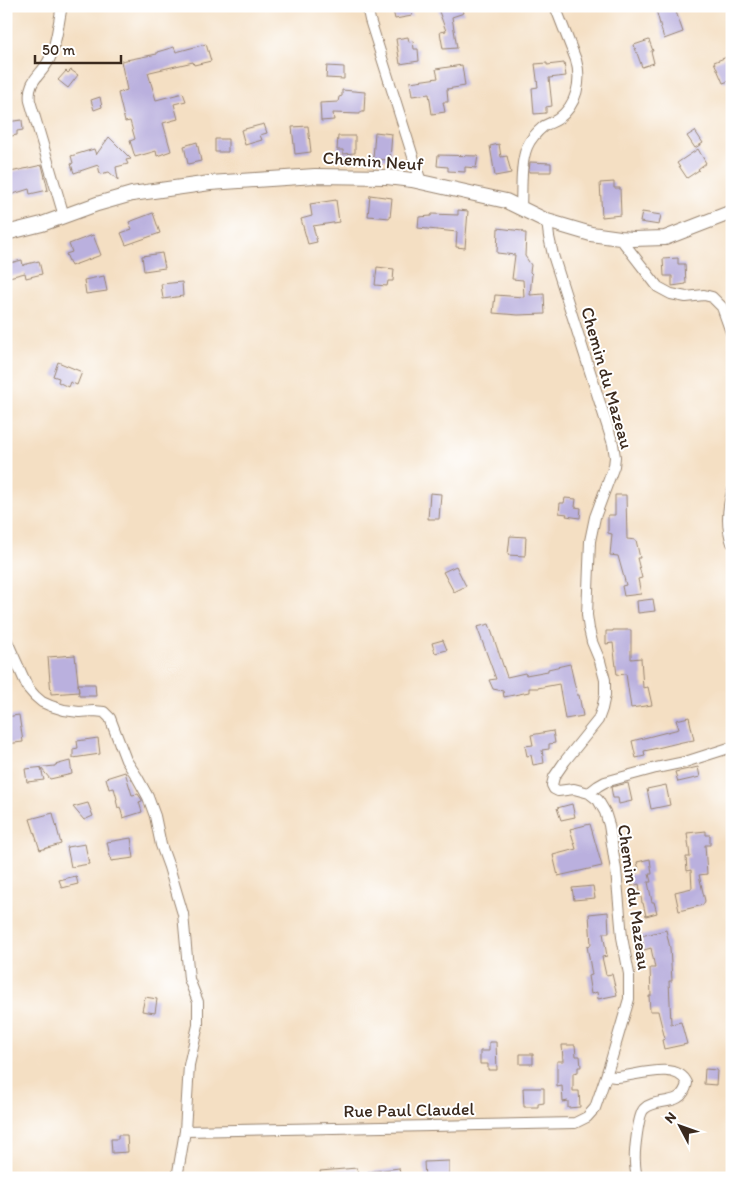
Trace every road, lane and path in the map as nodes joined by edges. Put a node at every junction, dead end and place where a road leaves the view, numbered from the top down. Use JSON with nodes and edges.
{"nodes":[{"id":1,"x":62,"y":6,"type":"edge"},
{"id":2,"x":367,"y":6,"type":"edge"},
{"id":3,"x":555,"y":6,"type":"edge"},
{"id":4,"x":421,"y":182,"type":"junction"},
{"id":5,"x":521,"y":208,"type":"junction"},
{"id":6,"x":732,"y":212,"type":"edge"},
{"id":7,"x":64,"y":216,"type":"junction"},
{"id":8,"x":547,"y":221,"type":"junction"},
{"id":9,"x":6,"y":233,"type":"edge"},
{"id":10,"x":620,"y":238,"type":"junction"},
{"id":11,"x":732,"y":335,"type":"edge"},
{"id":12,"x":732,"y":492,"type":"edge"},
{"id":13,"x":732,"y":544,"type":"edge"},
{"id":14,"x":6,"y":639,"type":"edge"},
{"id":15,"x":732,"y":746,"type":"edge"},
{"id":16,"x":589,"y":793,"type":"junction"},
{"id":17,"x":606,"y":1076,"type":"junction"},
{"id":18,"x":185,"y":1131,"type":"junction"},
{"id":19,"x":177,"y":1178,"type":"edge"},
{"id":20,"x":637,"y":1178,"type":"edge"}],
"edges":[{"from":1,"to":7,"type":"street"},
{"from":2,"to":4,"type":"street"},
{"from":3,"to":5,"type":"street"},
{"from":4,"to":5,"type":"main road","name":"Chemin Neuf"},
{"from":4,"to":7,"type":"main road","name":"Chemin Neuf"},
{"from":5,"to":8,"type":"main road","name":"Chemin Neuf"},
{"from":6,"to":10,"type":"main road","name":"Chemin Neuf"},
{"from":7,"to":9,"type":"main road","name":"Chemin Neuf"},
{"from":8,"to":10,"type":"main road","name":"Chemin Neuf"},
{"from":8,"to":16,"type":"street","name":"Chemin du Mazeau"},
{"from":10,"to":11,"type":"street"},
{"from":12,"to":13,"type":"street"},
{"from":14,"to":18,"type":"street"},
{"from":15,"to":16,"type":"street"},
{"from":16,"to":17,"type":"street","name":"Chemin du Mazeau"},
{"from":17,"to":18,"type":"street","name":"Rue Paul Claudel"},
{"from":17,"to":20,"type":"street"},
{"from":18,"to":19,"type":"street"}]}
